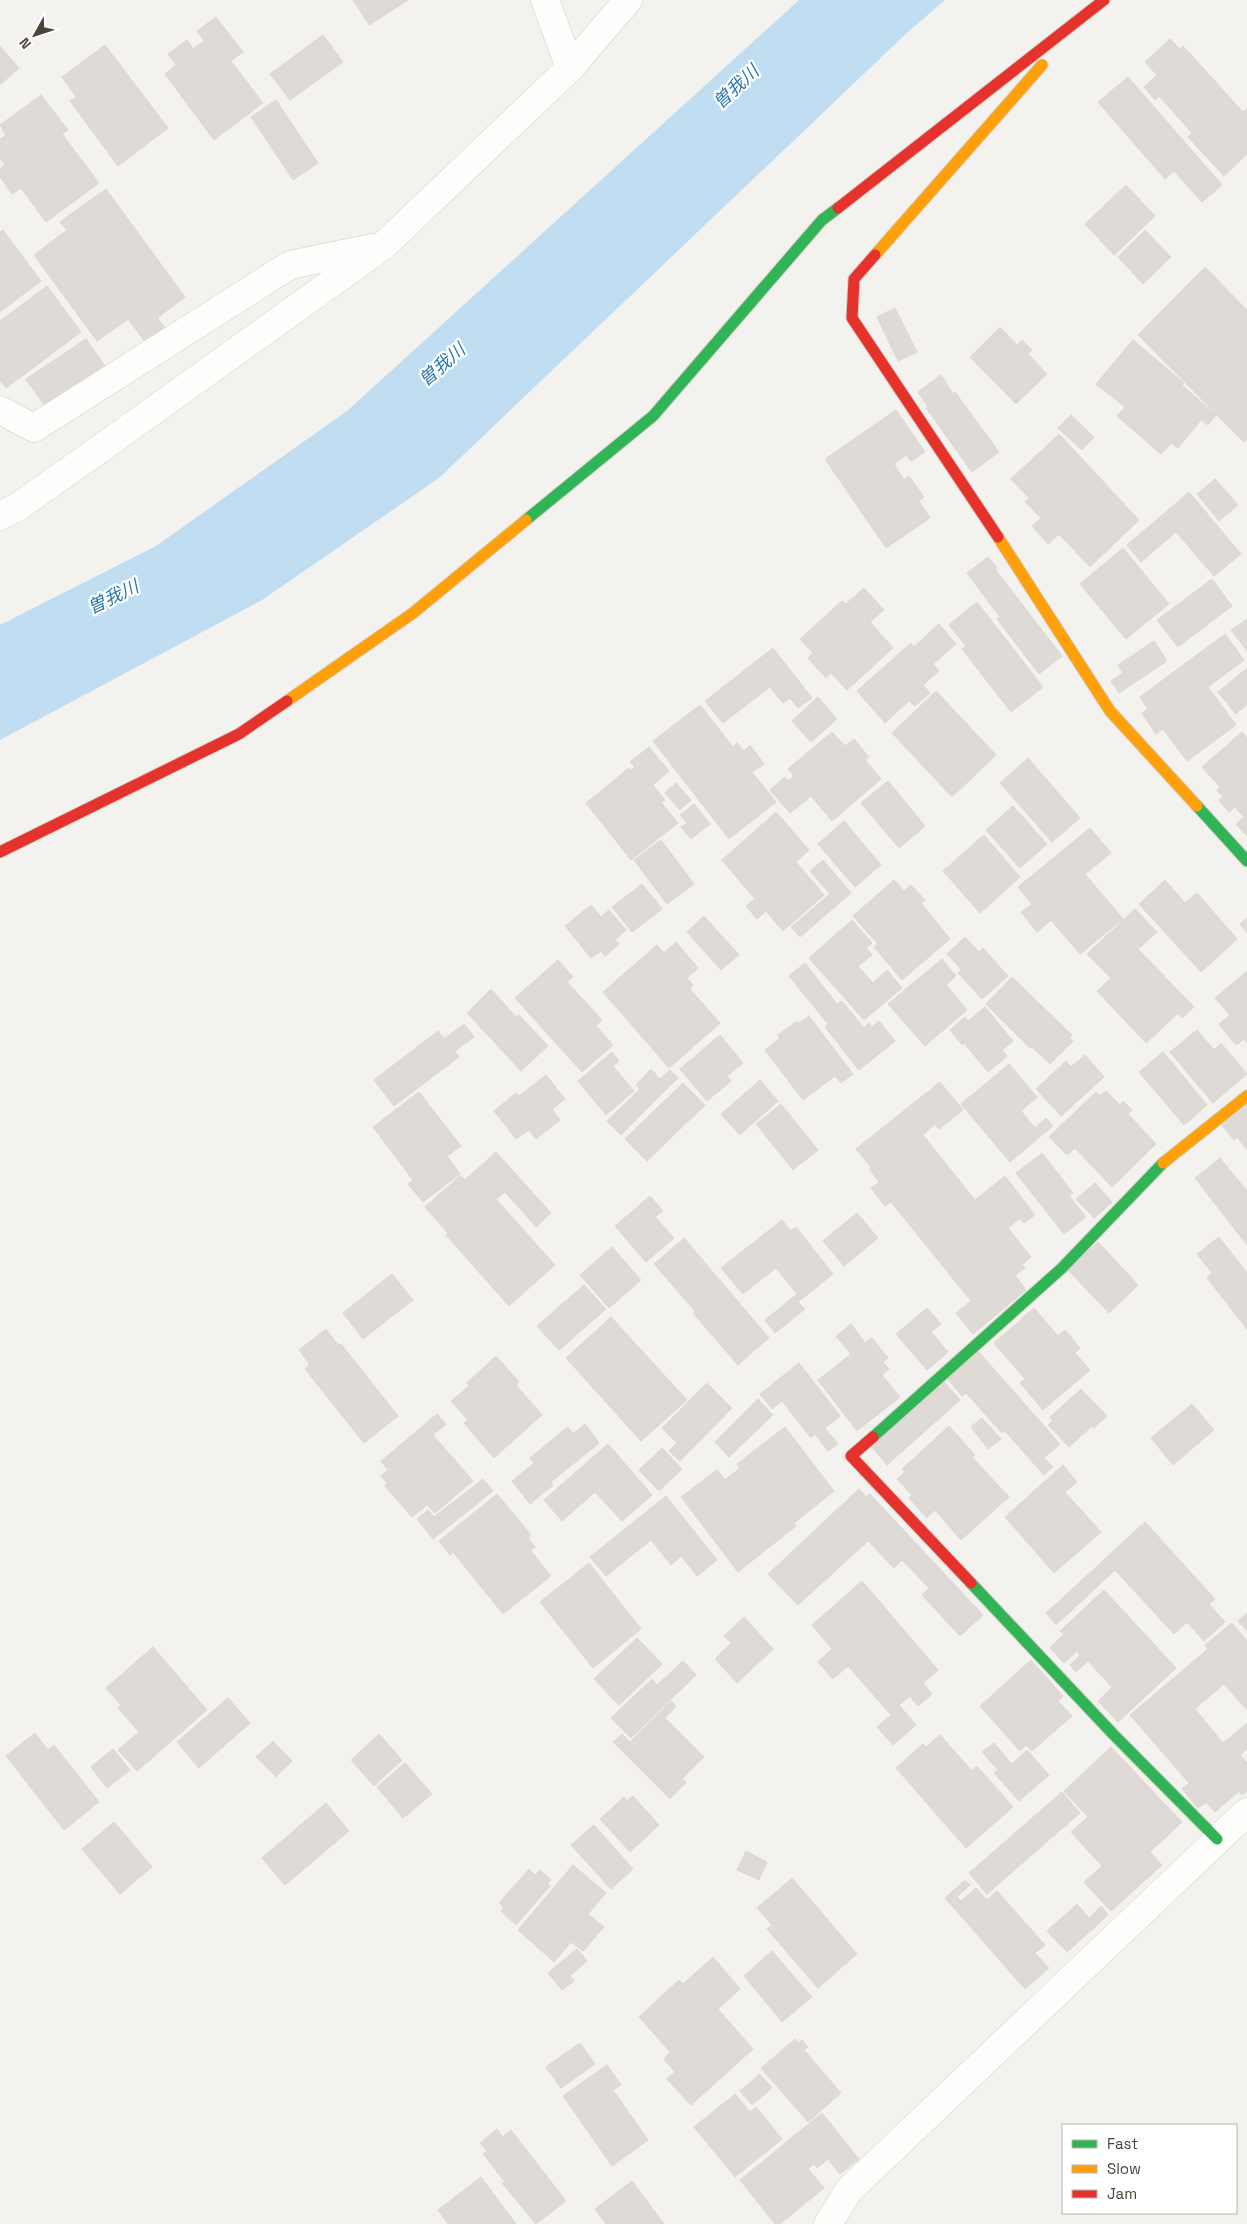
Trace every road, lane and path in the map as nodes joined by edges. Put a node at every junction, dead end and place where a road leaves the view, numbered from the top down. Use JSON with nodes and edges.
{"nodes":[{"id":1,"x":545,"y":0,"type":"edge"},
{"id":2,"x":628,"y":0,"type":"edge"},
{"id":3,"x":1104,"y":0,"type":"edge"},
{"id":4,"x":1084,"y":17,"type":"junction"},
{"id":5,"x":570,"y":68,"type":"junction"},
{"id":6,"x":383,"y":246,"type":"junction"},
{"id":7,"x":0,"y":410,"type":"edge"},
{"id":8,"x":0,"y":516,"type":"edge"},
{"id":9,"x":0,"y":852,"type":"edge"},
{"id":10,"x":1247,"y":861,"type":"edge"},
{"id":11,"x":1247,"y":1096,"type":"edge"},
{"id":12,"x":1247,"y":1812,"type":"edge"},
{"id":13,"x":1217,"y":1839,"type":"junction"},
{"id":14,"x":828,"y":2224,"type":"edge"}],
"edges":[{"from":1,"to":5,"type":"street"},
{"from":2,"to":5,"type":"street"},
{"from":3,"to":4,"type":"street"},
{"from":4,"to":9,"type":"street"},
{"from":4,"to":10,"type":"street"},
{"from":5,"to":6,"type":"street"},
{"from":6,"to":7,"type":"street"},
{"from":6,"to":8,"type":"street"},
{"from":11,"to":13,"type":"street"},
{"from":12,"to":13,"type":"street"},
{"from":13,"to":14,"type":"street"}]}
